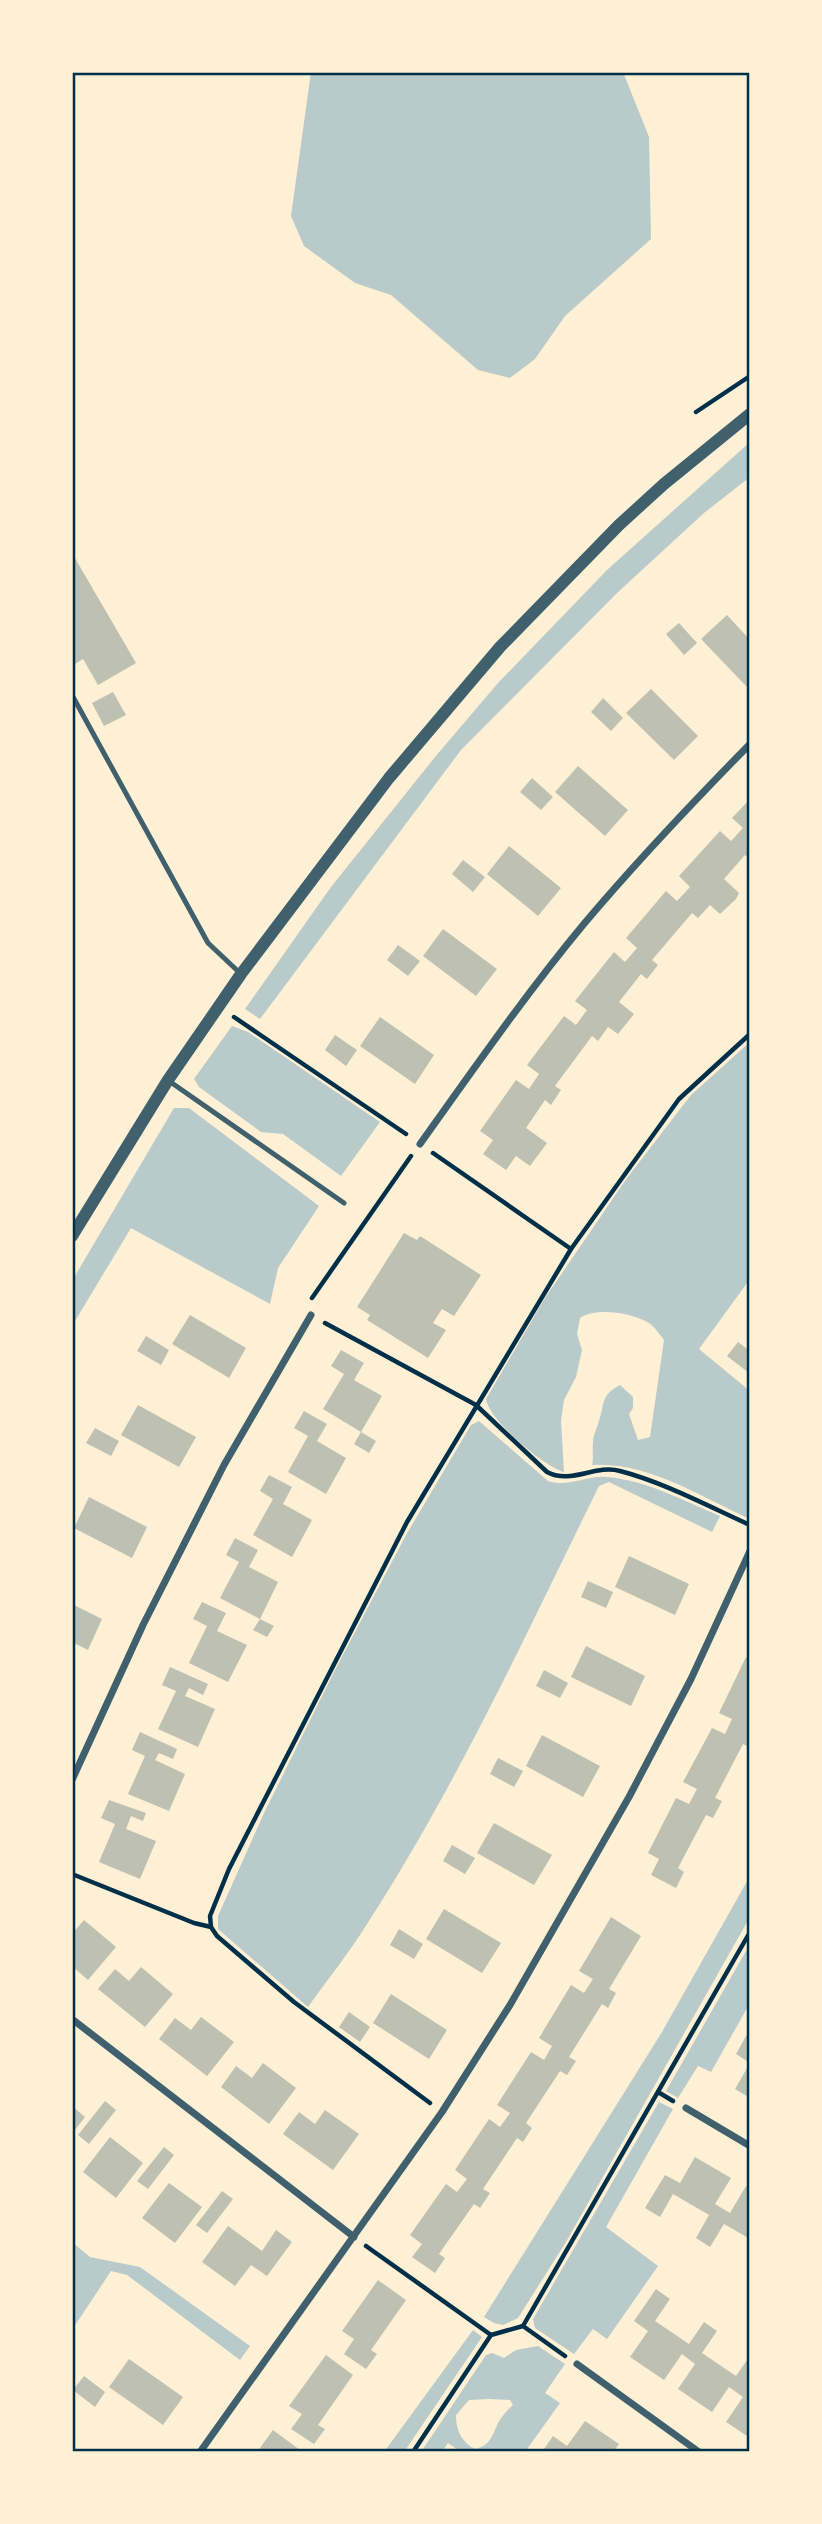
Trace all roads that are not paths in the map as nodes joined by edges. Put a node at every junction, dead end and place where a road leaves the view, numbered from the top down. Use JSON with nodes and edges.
{"nodes":[{"id":1,"x":750,"y":414,"type":"edge"},
{"id":2,"x":72,"y":695,"type":"edge"},
{"id":3,"x":750,"y":744,"type":"edge"},
{"id":4,"x":241,"y":974,"type":"junction"},
{"id":5,"x":168,"y":1080,"type":"junction"},
{"id":6,"x":420,"y":1144,"type":"road end"},
{"id":7,"x":344,"y":1203,"type":"dead end"},
{"id":8,"x":72,"y":1236,"type":"edge"},
{"id":9,"x":311,"y":1315,"type":"road end"},
{"id":10,"x":750,"y":1551,"type":"edge"},
{"id":11,"x":72,"y":1780,"type":"edge"},
{"id":12,"x":72,"y":2019,"type":"edge"},
{"id":13,"x":686,"y":2108,"type":"dead end"},
{"id":14,"x":750,"y":2146,"type":"edge"},
{"id":15,"x":354,"y":2237,"type":"junction"},
{"id":16,"x":578,"y":2364,"type":"road end"},
{"id":17,"x":200,"y":2452,"type":"edge"},
{"id":18,"x":699,"y":2452,"type":"edge"}],
"edges":[{"from":1,"to":4,"type":"street"},
{"from":2,"to":4,"type":"lane"},
{"from":3,"to":6,"type":"street"},
{"from":4,"to":5,"type":"street"},
{"from":5,"to":7,"type":"lane"},
{"from":5,"to":8,"type":"street"},
{"from":9,"to":11,"type":"street"},
{"from":10,"to":15,"type":"street"},
{"from":12,"to":15,"type":"street"},
{"from":13,"to":14,"type":"street"},
{"from":15,"to":17,"type":"street"},
{"from":16,"to":18,"type":"street"}]}
